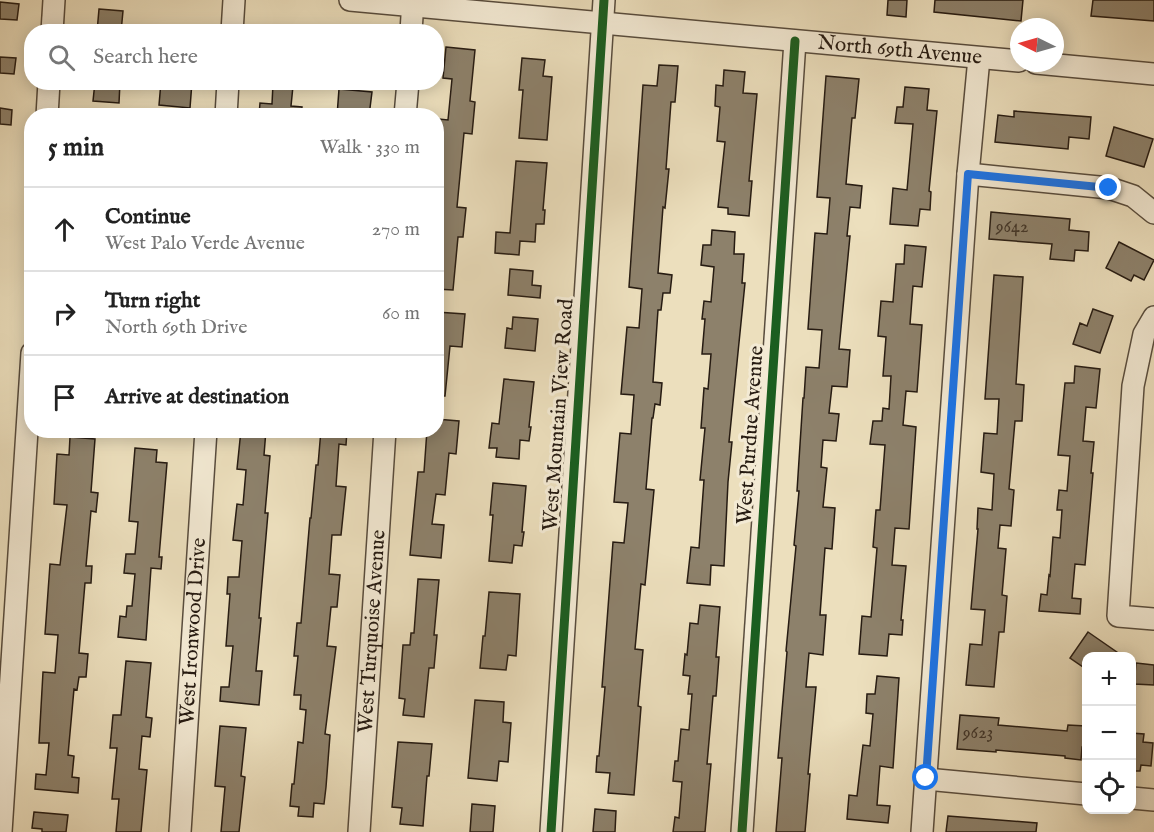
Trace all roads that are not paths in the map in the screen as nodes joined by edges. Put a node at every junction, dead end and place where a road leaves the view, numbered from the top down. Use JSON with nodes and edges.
{"nodes":[{"id":1,"x":54,"y":0,"type":"edge"},
{"id":2,"x":234,"y":0,"type":"edge"},
{"id":3,"x":350,"y":0,"type":"edge"},
{"id":4,"x":604,"y":0,"type":"edge"},
{"id":5,"x":413,"y":3,"type":"edge"},
{"id":6,"x":603,"y":23,"type":"junction"},
{"id":7,"x":52,"y":24,"type":"edge"},
{"id":8,"x":232,"y":24,"type":"edge"},
{"id":9,"x":412,"y":24,"type":"edge"},
{"id":10,"x":795,"y":41,"type":"junction"},
{"id":11,"x":979,"y":58,"type":"junction"},
{"id":12,"x":1010,"y":60,"type":"edge"},
{"id":13,"x":1064,"y":66,"type":"edge"},
{"id":14,"x":1154,"y":74,"type":"edge"},
{"id":15,"x":48,"y":90,"type":"edge"},
{"id":16,"x":228,"y":90,"type":"edge"},
{"id":17,"x":407,"y":90,"type":"edge"},
{"id":18,"x":47,"y":108,"type":"edge"},
{"id":19,"x":226,"y":108,"type":"edge"},
{"id":20,"x":406,"y":108,"type":"edge"},
{"id":21,"x":968,"y":174,"type":"junction"},
{"id":22,"x":1154,"y":213,"type":"edge"},
{"id":23,"x":1154,"y":317,"type":"edge"},
{"id":24,"x":26,"y":438,"type":"edge"},
{"id":25,"x":205,"y":438,"type":"edge"},
{"id":26,"x":384,"y":438,"type":"edge"},
{"id":27,"x":1154,"y":619,"type":"edge"},
{"id":28,"x":926,"y":778,"type":"junction"},
{"id":29,"x":1082,"y":794,"type":"edge"},
{"id":30,"x":1136,"y":798,"type":"edge"},
{"id":31,"x":1154,"y":800,"type":"edge"},
{"id":32,"x":1,"y":832,"type":"edge"},
{"id":33,"x":180,"y":832,"type":"edge"},
{"id":34,"x":359,"y":832,"type":"edge"},
{"id":35,"x":551,"y":832,"type":"edge"},
{"id":36,"x":742,"y":832,"type":"edge"},
{"id":37,"x":922,"y":832,"type":"edge"}],
"edges":[{"from":1,"to":7,"type":"street"},
{"from":2,"to":8,"type":"street"},
{"from":3,"to":5,"type":"street","name":"North 69th Avenue"},
{"from":4,"to":6,"type":"street","name":"West Mountain View Road"},
{"from":5,"to":6,"type":"street","name":"North 69th Avenue"},
{"from":5,"to":9,"type":"street"},
{"from":6,"to":10,"type":"street","name":"North 69th Avenue"},
{"from":6,"to":35,"type":"street","name":"West Mountain View Road"},
{"from":10,"to":11,"type":"street","name":"North 69th Avenue"},
{"from":10,"to":36,"type":"street","name":"West Purdue Avenue"},
{"from":11,"to":12,"type":"street","name":"North 69th Avenue"},
{"from":11,"to":21,"type":"street"},
{"from":13,"to":14,"type":"street"},
{"from":15,"to":18,"type":"street"},
{"from":16,"to":19,"type":"street"},
{"from":17,"to":20,"type":"street"},
{"from":21,"to":22,"type":"street"},
{"from":21,"to":28,"type":"street"},
{"from":23,"to":27,"type":"street"},
{"from":24,"to":32,"type":"street"},
{"from":25,"to":33,"type":"street","name":"West Ironwood Drive"},
{"from":26,"to":34,"type":"street","name":"West Turquoise Avenue"},
{"from":28,"to":29,"type":"street"},
{"from":28,"to":37,"type":"street"},
{"from":30,"to":31,"type":"street"}]}
